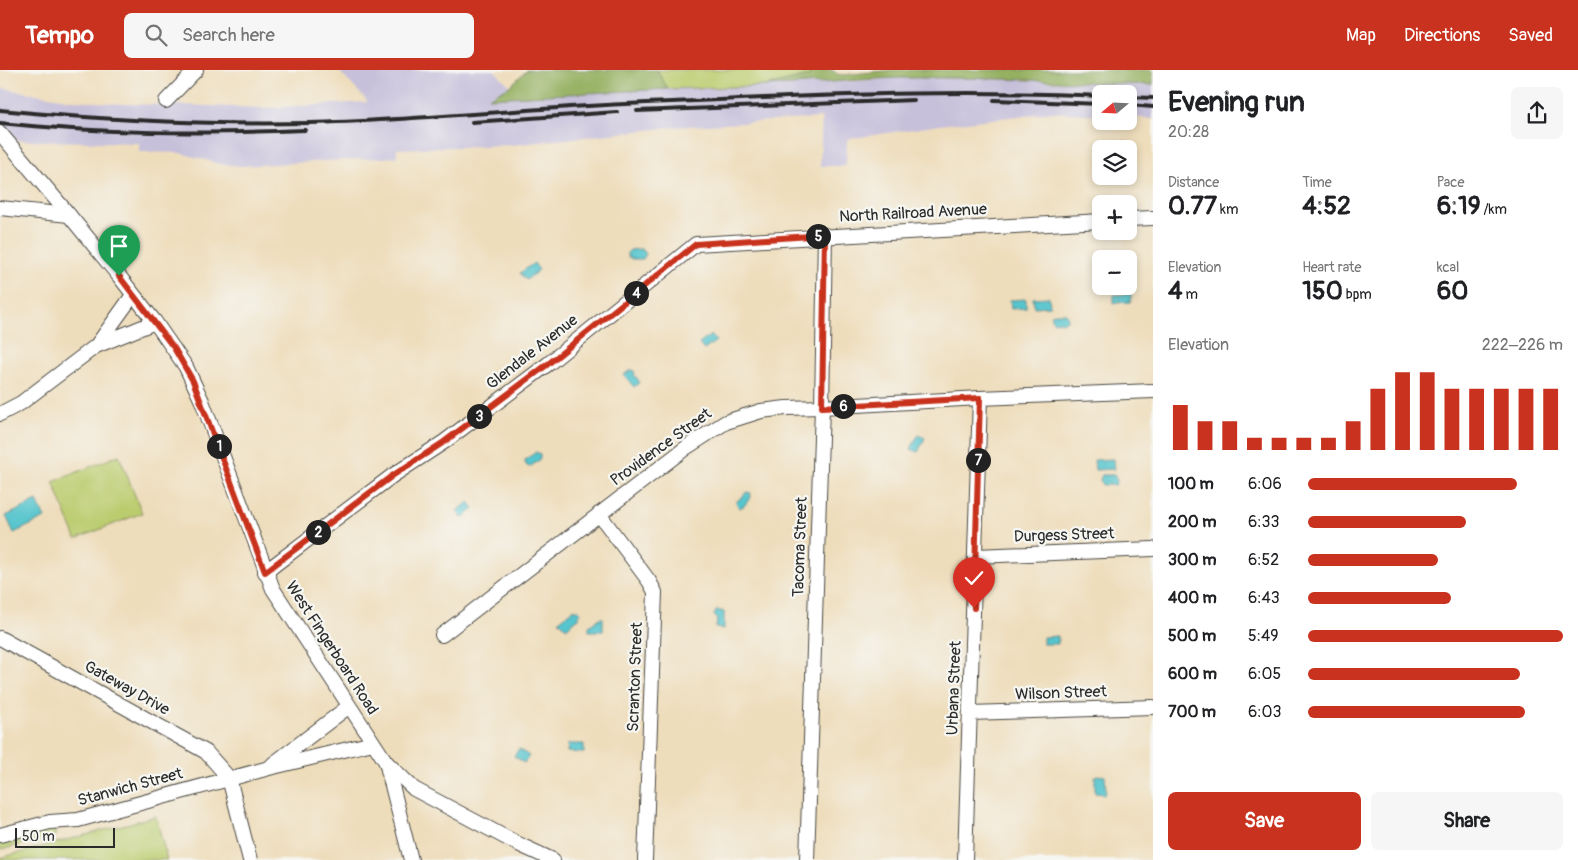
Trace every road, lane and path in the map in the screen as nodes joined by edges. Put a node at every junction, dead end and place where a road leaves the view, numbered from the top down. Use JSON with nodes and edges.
{"nodes":[{"id":1,"x":196,"y":70,"type":"edge"},
{"id":2,"x":166,"y":102,"type":"dead end"},
{"id":3,"x":3,"y":136,"type":"edge"},
{"id":4,"x":0,"y":208,"type":"edge"},
{"id":5,"x":69,"y":214,"type":"junction"},
{"id":6,"x":1153,"y":218,"type":"edge"},
{"id":7,"x":1137,"y":219,"type":"edge"},
{"id":8,"x":1092,"y":221,"type":"edge"},
{"id":9,"x":825,"y":235,"type":"junction"},
{"id":10,"x":696,"y":244,"type":"joint"},
{"id":11,"x":134,"y":295,"type":"junction"},
{"id":12,"x":155,"y":322,"type":"junction"},
{"id":13,"x":96,"y":346,"type":"junction"},
{"id":14,"x":1153,"y":391,"type":"edge"},
{"id":15,"x":980,"y":398,"type":"junction"},
{"id":16,"x":822,"y":407,"type":"junction"},
{"id":17,"x":0,"y":414,"type":"edge"},
{"id":18,"x":599,"y":514,"type":"junction"},
{"id":19,"x":1153,"y":549,"type":"edge"},
{"id":20,"x":976,"y":556,"type":"junction"},
{"id":21,"x":265,"y":572,"type":"junction"},
{"id":22,"x":442,"y":634,"type":"dead end"},
{"id":23,"x":0,"y":638,"type":"edge"},
{"id":24,"x":348,"y":707,"type":"junction"},
{"id":25,"x":1153,"y":707,"type":"edge"},
{"id":26,"x":970,"y":713,"type":"junction"},
{"id":27,"x":373,"y":743,"type":"junction"},
{"id":28,"x":386,"y":762,"type":"junction"},
{"id":29,"x":269,"y":768,"type":"junction"},
{"id":30,"x":229,"y":778,"type":"junction"},
{"id":31,"x":0,"y":835,"type":"edge"},
{"id":32,"x":250,"y":860,"type":"edge"},
{"id":33,"x":411,"y":860,"type":"edge"},
{"id":34,"x":553,"y":860,"type":"edge"},
{"id":35,"x":645,"y":860,"type":"edge"},
{"id":36,"x":807,"y":860,"type":"edge"},
{"id":37,"x":965,"y":860,"type":"edge"}],
"edges":[{"from":1,"to":2,"type":"street"},
{"from":3,"to":5,"type":"street","name":"West Fingerboard Road"},
{"from":4,"to":5,"type":"street"},
{"from":5,"to":11,"type":"street","name":"West Fingerboard Road"},
{"from":6,"to":7,"type":"street"},
{"from":8,"to":9,"type":"street","name":"North Railroad Avenue"},
{"from":9,"to":10,"type":"street","name":"North Railroad Avenue"},
{"from":9,"to":16,"type":"street","name":"Tacoma Street"},
{"from":10,"to":21,"type":"street","name":"Glendale Avenue"},
{"from":11,"to":12,"type":"street","name":"West Fingerboard Road"},
{"from":11,"to":13,"type":"street"},
{"from":12,"to":13,"type":"street"},
{"from":12,"to":21,"type":"street","name":"West Fingerboard Road"},
{"from":13,"to":17,"type":"street"},
{"from":14,"to":15,"type":"street","name":"Providence Street"},
{"from":15,"to":16,"type":"street","name":"Providence Street"},
{"from":15,"to":20,"type":"street","name":"Urbana Street"},
{"from":16,"to":18,"type":"street","name":"Providence Street"},
{"from":16,"to":36,"type":"street","name":"Tacoma Street"},
{"from":18,"to":22,"type":"street","name":"Providence Street"},
{"from":18,"to":35,"type":"street","name":"Scranton Street"},
{"from":19,"to":20,"type":"street","name":"Durgess Street"},
{"from":20,"to":26,"type":"street","name":"Urbana Street"},
{"from":21,"to":24,"type":"street","name":"West Fingerboard Road"},
{"from":23,"to":30,"type":"street","name":"Gateway Drive"},
{"from":24,"to":27,"type":"street","name":"West Fingerboard Road"},
{"from":24,"to":29,"type":"street","name":"Stanwich Street"},
{"from":25,"to":26,"type":"street","name":"Wilson Street"},
{"from":26,"to":37,"type":"street","name":"Urbana Street"},
{"from":27,"to":28,"type":"street","name":"West Fingerboard Road"},
{"from":27,"to":29,"type":"street","name":"Stanwich Street"},
{"from":28,"to":33,"type":"street"},
{"from":28,"to":34,"type":"street","name":"West Fingerboard Road"},
{"from":29,"to":30,"type":"street","name":"Stanwich Street"},
{"from":30,"to":31,"type":"street","name":"Stanwich Street"},
{"from":30,"to":32,"type":"street"}]}
